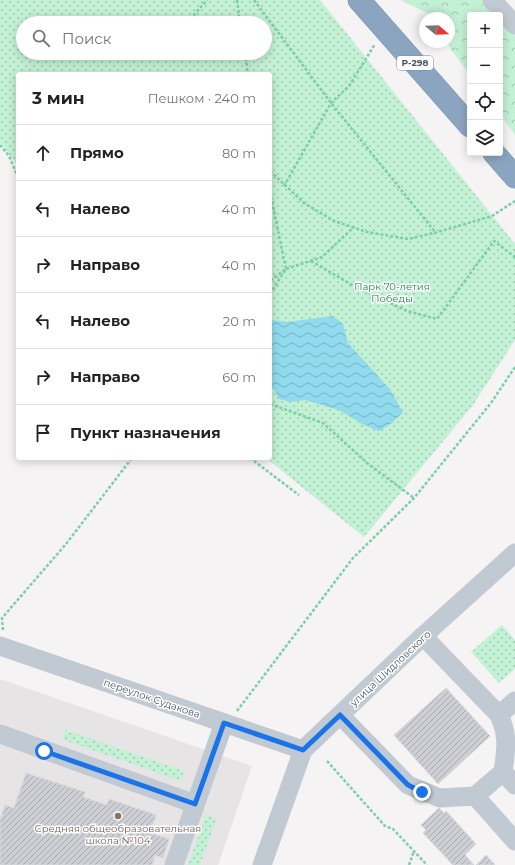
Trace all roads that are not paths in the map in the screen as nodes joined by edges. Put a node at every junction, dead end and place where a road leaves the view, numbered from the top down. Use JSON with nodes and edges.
{"nodes":[{"id":1,"x":359,"y":0,"type":"edge"},
{"id":2,"x":492,"y":0,"type":"edge"},
{"id":3,"x":515,"y":25,"type":"edge"},
{"id":4,"x":467,"y":123,"type":"edge"},
{"id":5,"x":497,"y":156,"type":"edge"},
{"id":6,"x":515,"y":177,"type":"edge"},
{"id":7,"x":515,"y":553,"type":"edge"},
{"id":8,"x":423,"y":636,"type":"junction"},
{"id":9,"x":2,"y":646,"type":"edge"},
{"id":10,"x":515,"y":701,"type":"edge"},
{"id":11,"x":340,"y":715,"type":"junction"},
{"id":12,"x":499,"y":715,"type":"junction"},
{"id":13,"x":226,"y":723,"type":"junction"},
{"id":14,"x":0,"y":734,"type":"edge"},
{"id":15,"x":303,"y":750,"type":"junction"},
{"id":16,"x":509,"y":779,"type":"edge"},
{"id":17,"x":475,"y":796,"type":"junction"},
{"id":18,"x":195,"y":804,"type":"junction"},
{"id":19,"x":515,"y":841,"type":"edge"},
{"id":20,"x":174,"y":865,"type":"edge"},
{"id":21,"x":262,"y":865,"type":"edge"}],
"edges":[{"from":1,"to":4,"type":"highway","number":"Р-298"},
{"from":2,"to":3,"type":"street"},
{"from":5,"to":6,"type":"highway"},
{"from":7,"to":8,"type":"street","name":"улица Шидловского"},
{"from":8,"to":11,"type":"street","name":"улица Шидловского"},
{"from":8,"to":12,"type":"street"},
{"from":9,"to":13,"type":"street","name":"переулок Судакова"},
{"from":10,"to":12,"type":"street"},
{"from":11,"to":15,"type":"street","name":"улица Шидловского"},
{"from":11,"to":17,"type":"street"},
{"from":12,"to":16,"type":"street"},
{"from":13,"to":15,"type":"street","name":"переулок Судакова"},
{"from":13,"to":18,"type":"street"},
{"from":14,"to":18,"type":"street"},
{"from":15,"to":21,"type":"street","name":"улица Шидловского"},
{"from":16,"to":17,"type":"street"},
{"from":17,"to":19,"type":"street"},
{"from":18,"to":20,"type":"street"}]}
